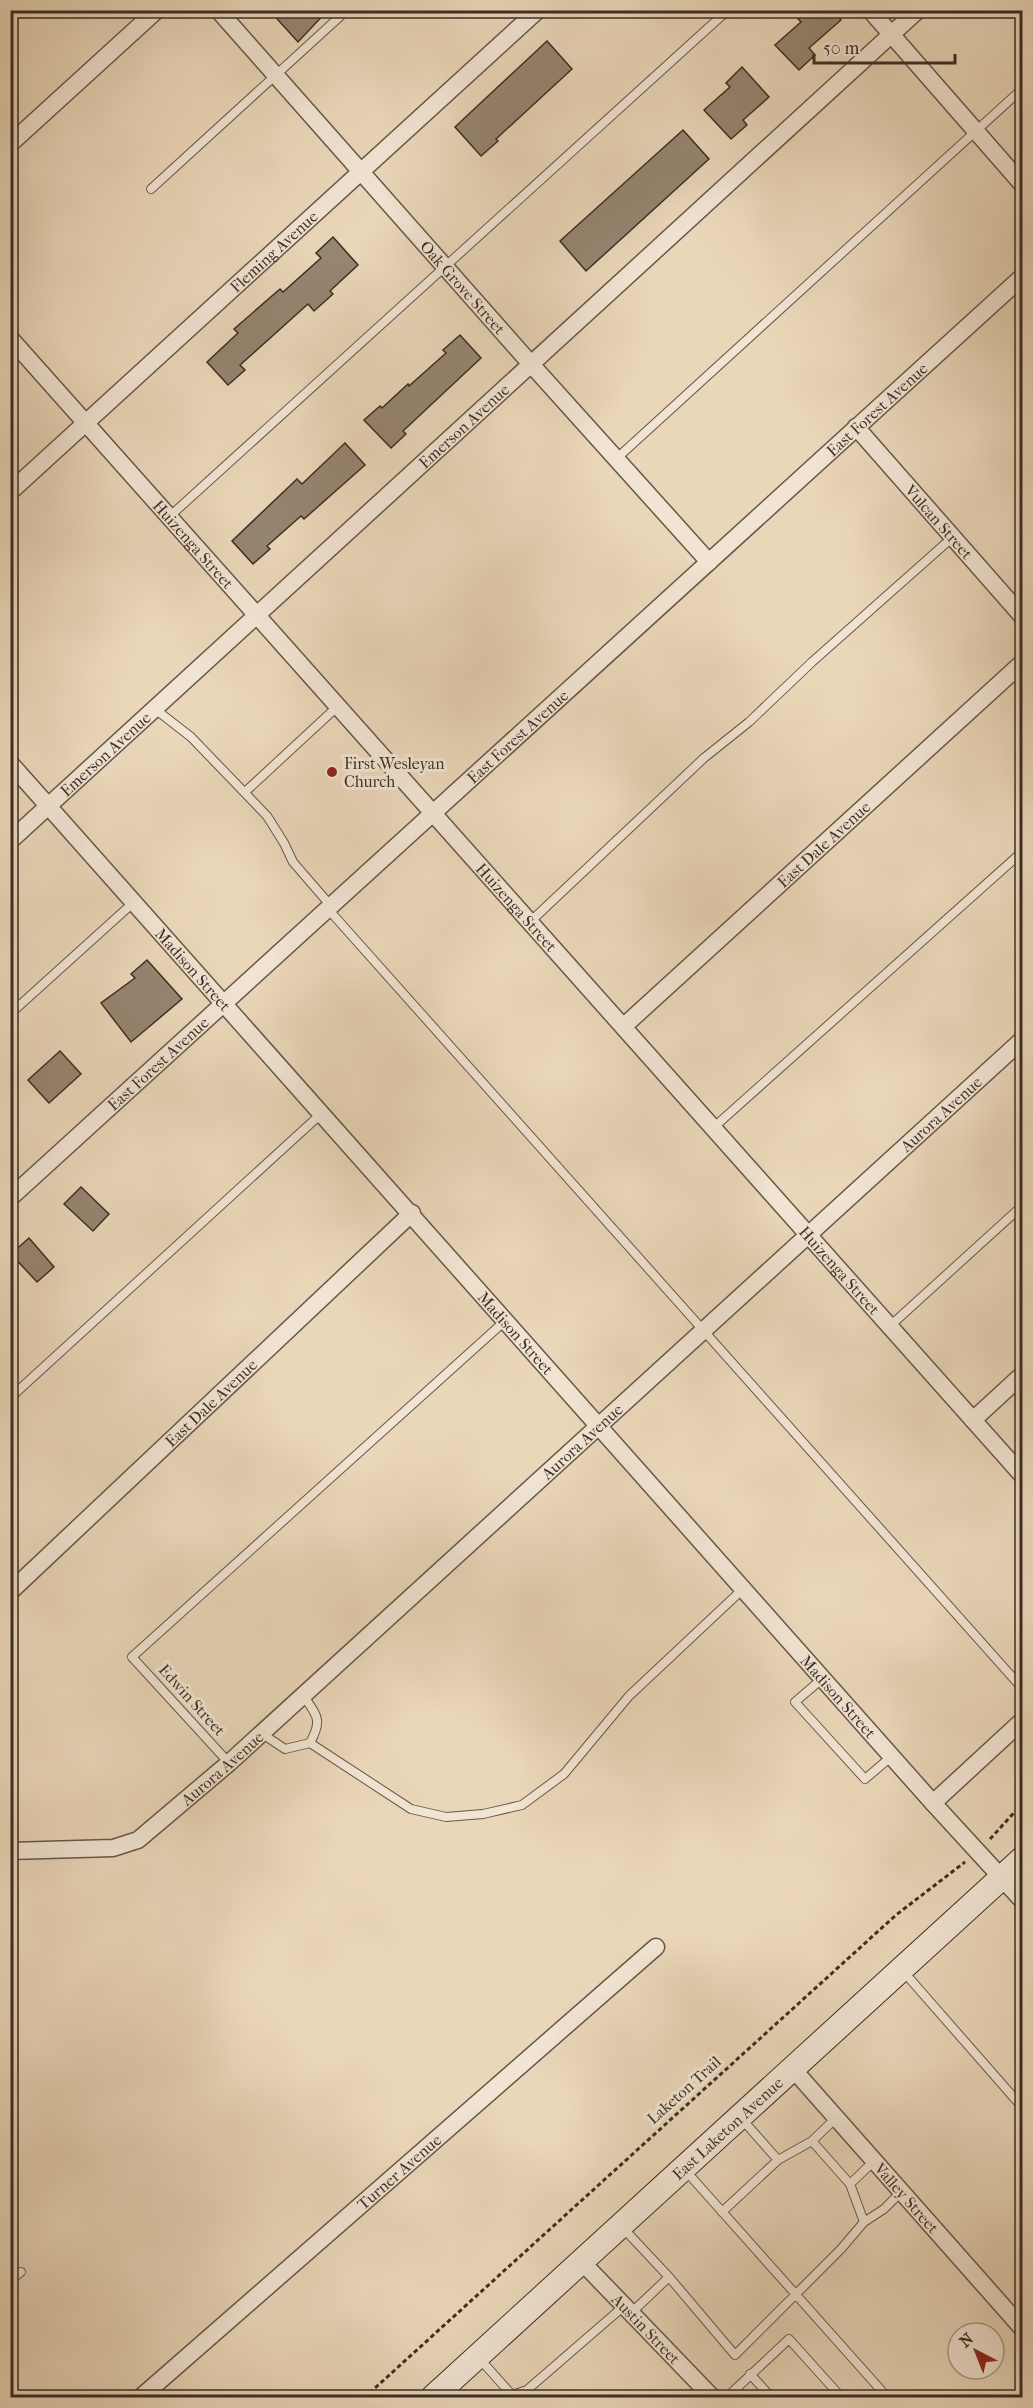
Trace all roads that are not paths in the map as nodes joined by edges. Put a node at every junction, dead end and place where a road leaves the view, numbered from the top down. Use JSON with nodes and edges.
{"nodes":[{"id":1,"x":157,"y":10,"type":"edge"},
{"id":2,"x":218,"y":10,"type":"edge"},
{"id":3,"x":347,"y":10,"type":"edge"},
{"id":4,"x":538,"y":10,"type":"edge"},
{"id":5,"x":728,"y":10,"type":"edge"},
{"id":6,"x":870,"y":10,"type":"edge"},
{"id":7,"x":918,"y":10,"type":"edge"},
{"id":8,"x":891,"y":34,"type":"junction"},
{"id":9,"x":276,"y":76,"type":"junction"},
{"id":10,"x":1023,"y":89,"type":"edge"},
{"id":11,"x":976,"y":131,"type":"junction"},
{"id":12,"x":10,"y":144,"type":"edge"},
{"id":13,"x":361,"y":172,"type":"junction"},
{"id":14,"x":1023,"y":184,"type":"edge"},
{"id":15,"x":151,"y":189,"type":"dead end"},
{"id":16,"x":445,"y":266,"type":"junction"},
{"id":17,"x":1023,"y":277,"type":"edge"},
{"id":18,"x":10,"y":338,"type":"edge"},
{"id":19,"x":530,"y":363,"type":"junction"},
{"id":20,"x":85,"y":423,"type":"junction"},
{"id":21,"x":856,"y":427,"type":"junction"},
{"id":22,"x":616,"y":459,"type":"junction"},
{"id":23,"x":10,"y":492,"type":"edge"},
{"id":24,"x":169,"y":517,"type":"junction"},
{"id":25,"x":954,"y":536,"type":"junction"},
{"id":26,"x":709,"y":562,"type":"junction"},
{"id":27,"x":258,"y":615,"type":"junction"},
{"id":28,"x":1023,"y":616,"type":"edge"},
{"id":29,"x":1023,"y":663,"type":"edge"},
{"id":30,"x":338,"y":706,"type":"junction"},
{"id":31,"x":155,"y":709,"type":"junction"},
{"id":32,"x":10,"y":763,"type":"edge"},
{"id":33,"x":245,"y":792,"type":"junction"},
{"id":34,"x":48,"y":806,"type":"junction"},
{"id":35,"x":434,"y":812,"type":"junction"},
{"id":36,"x":10,"y":841,"type":"edge"},
{"id":37,"x":1023,"y":852,"type":"edge"},
{"id":38,"x":134,"y":902,"type":"junction"},
{"id":39,"x":329,"y":908,"type":"junction"},
{"id":40,"x":531,"y":921,"type":"junction"},
{"id":41,"x":224,"y":1004,"type":"junction"},
{"id":42,"x":10,"y":1014,"type":"edge"},
{"id":43,"x":624,"y":1026,"type":"junction"},
{"id":44,"x":1023,"y":1040,"type":"edge"},
{"id":45,"x":322,"y":1113,"type":"junction"},
{"id":46,"x":714,"y":1128,"type":"junction"},
{"id":47,"x":10,"y":1198,"type":"edge"},
{"id":48,"x":1023,"y":1206,"type":"edge"},
{"id":49,"x":412,"y":1213,"type":"junction"},
{"id":50,"x":809,"y":1234,"type":"junction"},
{"id":51,"x":506,"y":1320,"type":"junction"},
{"id":52,"x":890,"y":1326,"type":"junction"},
{"id":53,"x":705,"y":1329,"type":"junction"},
{"id":54,"x":1023,"y":1375,"type":"edge"},
{"id":55,"x":10,"y":1398,"type":"edge"},
{"id":56,"x":973,"y":1420,"type":"junction"},
{"id":57,"x":600,"y":1425,"type":"junction"},
{"id":58,"x":1023,"y":1475,"type":"edge"},
{"id":59,"x":744,"y":1588,"type":"junction"},
{"id":60,"x":10,"y":1592,"type":"edge"},
{"id":61,"x":823,"y":1678,"type":"junction"},
{"id":62,"x":1023,"y":1688,"type":"edge"},
{"id":63,"x":303,"y":1695,"type":"junction"},
{"id":64,"x":1023,"y":1721,"type":"edge"},
{"id":65,"x":261,"y":1733,"type":"junction"},
{"id":66,"x":310,"y":1743,"type":"junction"},
{"id":67,"x":892,"y":1756,"type":"junction"},
{"id":68,"x":229,"y":1762,"type":"junction"},
{"id":69,"x":933,"y":1803,"type":"junction"},
{"id":70,"x":10,"y":1851,"type":"edge"},
{"id":71,"x":1023,"y":1859,"type":"edge"},
{"id":72,"x":1002,"y":1878,"type":"junction"},
{"id":73,"x":1023,"y":1900,"type":"edge"},
{"id":74,"x":656,"y":1947,"type":"dead end"},
{"id":75,"x":903,"y":1970,"type":"junction"},
{"id":76,"x":793,"y":2069,"type":"junction"},
{"id":77,"x":1023,"y":2107,"type":"edge"},
{"id":78,"x":740,"y":2116,"type":"junction"},
{"id":79,"x":836,"y":2118,"type":"junction"},
{"id":80,"x":812,"y":2141,"type":"junction"},
{"id":81,"x":778,"y":2160,"type":"junction"},
{"id":82,"x":874,"y":2162,"type":"junction"},
{"id":83,"x":683,"y":2168,"type":"junction"},
{"id":84,"x":850,"y":2184,"type":"junction"},
{"id":85,"x":902,"y":2192,"type":"junction"},
{"id":86,"x":722,"y":2212,"type":"junction"},
{"id":87,"x":864,"y":2222,"type":"junction"},
{"id":88,"x":621,"y":2226,"type":"junction"},
{"id":89,"x":581,"y":2261,"type":"junction"},
{"id":90,"x":21,"y":2272,"type":"dead end"},
{"id":91,"x":669,"y":2277,"type":"junction"},
{"id":92,"x":10,"y":2281,"type":"edge"},
{"id":93,"x":795,"y":2296,"type":"junction"},
{"id":94,"x":627,"y":2310,"type":"junction"},
{"id":95,"x":1023,"y":2328,"type":"edge"},
{"id":96,"x":477,"y":2357,"type":"junction"},
{"id":97,"x":750,"y":2374,"type":"junction"},
{"id":98,"x":140,"y":2397,"type":"edge"},
{"id":99,"x":432,"y":2397,"type":"edge"},
{"id":100,"x":513,"y":2397,"type":"edge"},
{"id":101,"x":713,"y":2397,"type":"edge"},
{"id":102,"x":726,"y":2397,"type":"edge"},
{"id":103,"x":772,"y":2397,"type":"edge"},
{"id":104,"x":842,"y":2397,"type":"edge"},
{"id":105,"x":888,"y":2397,"type":"edge"}],
"edges":[{"from":1,"to":12,"type":"street"},
{"from":2,"to":9,"type":"street","name":"Oak Grove Street"},
{"from":3,"to":9,"type":"lane"},
{"from":4,"to":13,"type":"street","name":"Fleming Avenue"},
{"from":5,"to":16,"type":"lane"},
{"from":6,"to":8,"type":"street"},
{"from":7,"to":8,"type":"street","name":"Emerson Avenue"},
{"from":8,"to":11,"type":"street"},
{"from":8,"to":19,"type":"street","name":"Emerson Avenue"},
{"from":9,"to":13,"type":"street","name":"Oak Grove Street"},
{"from":9,"to":15,"type":"lane"},
{"from":10,"to":11,"type":"lane"},
{"from":11,"to":14,"type":"street"},
{"from":11,"to":22,"type":"lane"},
{"from":13,"to":16,"type":"street","name":"Oak Grove Street"},
{"from":13,"to":20,"type":"street","name":"Fleming Avenue"},
{"from":16,"to":19,"type":"street","name":"Oak Grove Street"},
{"from":16,"to":24,"type":"lane"},
{"from":17,"to":21,"type":"street","name":"East Forest Avenue"},
{"from":18,"to":20,"type":"street","name":"Huizenga Street"},
{"from":19,"to":22,"type":"street","name":"Oak Grove Street"},
{"from":19,"to":27,"type":"street","name":"Emerson Avenue"},
{"from":20,"to":23,"type":"street","name":"Fleming Avenue"},
{"from":20,"to":24,"type":"street","name":"Huizenga Street"},
{"from":21,"to":25,"type":"street","name":"Vulcan Street"},
{"from":21,"to":26,"type":"street","name":"East Forest Avenue"},
{"from":22,"to":26,"type":"street","name":"Oak Grove Street"},
{"from":24,"to":27,"type":"street","name":"Huizenga Street"},
{"from":25,"to":28,"type":"street","name":"Vulcan Street"},
{"from":25,"to":40,"type":"lane"},
{"from":26,"to":35,"type":"street","name":"East Forest Avenue"},
{"from":27,"to":30,"type":"street","name":"Huizenga Street"},
{"from":27,"to":31,"type":"street","name":"Emerson Avenue"},
{"from":29,"to":43,"type":"street","name":"East Dale Avenue"},
{"from":30,"to":33,"type":"lane"},
{"from":30,"to":35,"type":"street","name":"Huizenga Street"},
{"from":31,"to":33,"type":"lane"},
{"from":31,"to":34,"type":"street","name":"Emerson Avenue"},
{"from":32,"to":34,"type":"street","name":"Madison Street"},
{"from":33,"to":39,"type":"lane"},
{"from":34,"to":36,"type":"street","name":"Emerson Avenue"},
{"from":34,"to":38,"type":"street","name":"Madison Street"},
{"from":35,"to":39,"type":"street","name":"East Forest Avenue"},
{"from":35,"to":40,"type":"street","name":"Huizenga Street"},
{"from":37,"to":46,"type":"lane"},
{"from":38,"to":41,"type":"street","name":"Madison Street"},
{"from":38,"to":42,"type":"lane"},
{"from":39,"to":41,"type":"street","name":"East Forest Avenue"},
{"from":39,"to":53,"type":"lane"},
{"from":40,"to":43,"type":"street","name":"Huizenga Street"},
{"from":41,"to":45,"type":"street","name":"Madison Street"},
{"from":41,"to":47,"type":"street","name":"East Forest Avenue"},
{"from":43,"to":46,"type":"street","name":"Huizenga Street"},
{"from":44,"to":50,"type":"street","name":"Aurora Avenue"},
{"from":45,"to":49,"type":"street","name":"Madison Street"},
{"from":45,"to":55,"type":"lane"},
{"from":46,"to":50,"type":"street","name":"Huizenga Street"},
{"from":48,"to":52,"type":"lane"},
{"from":49,"to":51,"type":"street","name":"Madison Street"},
{"from":49,"to":60,"type":"street","name":"East Dale Avenue"},
{"from":50,"to":52,"type":"street","name":"Huizenga Street"},
{"from":50,"to":53,"type":"street","name":"Aurora Avenue"},
{"from":51,"to":57,"type":"street","name":"Madison Street"},
{"from":51,"to":68,"type":"lane","name":"Edwin Street"},
{"from":52,"to":56,"type":"street","name":"Huizenga Street"},
{"from":53,"to":57,"type":"street","name":"Aurora Avenue"},
{"from":53,"to":62,"type":"lane"},
{"from":54,"to":56,"type":"street"},
{"from":56,"to":58,"type":"street","name":"Huizenga Street"},
{"from":57,"to":59,"type":"street","name":"Madison Street"},
{"from":57,"to":63,"type":"street","name":"Aurora Avenue"},
{"from":59,"to":61,"type":"street","name":"Madison Street"},
{"from":59,"to":66,"type":"lane"},
{"from":61,"to":67,"type":"street","name":"Madison Street"},
{"from":61,"to":67,"type":"lane"},
{"from":63,"to":65,"type":"street","name":"Aurora Avenue"},
{"from":63,"to":66,"type":"lane"},
{"from":64,"to":69,"type":"street"},
{"from":65,"to":66,"type":"lane"},
{"from":65,"to":68,"type":"street","name":"Aurora Avenue"},
{"from":67,"to":69,"type":"street","name":"Madison Street"},
{"from":68,"to":70,"type":"street","name":"Aurora Avenue"},
{"from":69,"to":72,"type":"street","name":"Madison Street"},
{"from":71,"to":72,"type":"main road","name":"East Laketon Avenue"},
{"from":72,"to":73,"type":"street","name":"Madison Street"},
{"from":72,"to":75,"type":"main road","name":"East Laketon Avenue"},
{"from":74,"to":98,"type":"street","name":"Turner Avenue"},
{"from":75,"to":76,"type":"main road","name":"East Laketon Avenue"},
{"from":75,"to":77,"type":"lane"},
{"from":76,"to":78,"type":"main road","name":"East Laketon Avenue"},
{"from":76,"to":79,"type":"street","name":"Valley Street"},
{"from":78,"to":81,"type":"lane"},
{"from":78,"to":83,"type":"main road","name":"East Laketon Avenue"},
{"from":79,"to":80,"type":"lane"},
{"from":79,"to":82,"type":"street","name":"Valley Street"},
{"from":80,"to":81,"type":"lane"},
{"from":80,"to":84,"type":"lane"},
{"from":81,"to":86,"type":"lane"},
{"from":82,"to":84,"type":"lane"},
{"from":82,"to":85,"type":"street","name":"Valley Street"},
{"from":83,"to":86,"type":"lane"},
{"from":83,"to":88,"type":"main road","name":"East Laketon Avenue"},
{"from":84,"to":87,"type":"lane"},
{"from":85,"to":87,"type":"lane"},
{"from":85,"to":95,"type":"street","name":"Valley Street"},
{"from":86,"to":93,"type":"lane"},
{"from":87,"to":93,"type":"lane"},
{"from":88,"to":89,"type":"main road","name":"East Laketon Avenue"},
{"from":88,"to":91,"type":"lane"},
{"from":89,"to":94,"type":"street","name":"Austin Street"},
{"from":89,"to":96,"type":"main road","name":"East Laketon Avenue"},
{"from":90,"to":92,"type":"lane"},
{"from":91,"to":93,"type":"lane"},
{"from":91,"to":94,"type":"lane"},
{"from":93,"to":105,"type":"lane"},
{"from":94,"to":100,"type":"lane"},
{"from":94,"to":101,"type":"street","name":"Austin Street"},
{"from":96,"to":99,"type":"main road","name":"East Laketon Avenue"},
{"from":96,"to":100,"type":"lane"},
{"from":97,"to":102,"type":"lane"},
{"from":97,"to":103,"type":"lane"},
{"from":97,"to":104,"type":"lane"}]}
